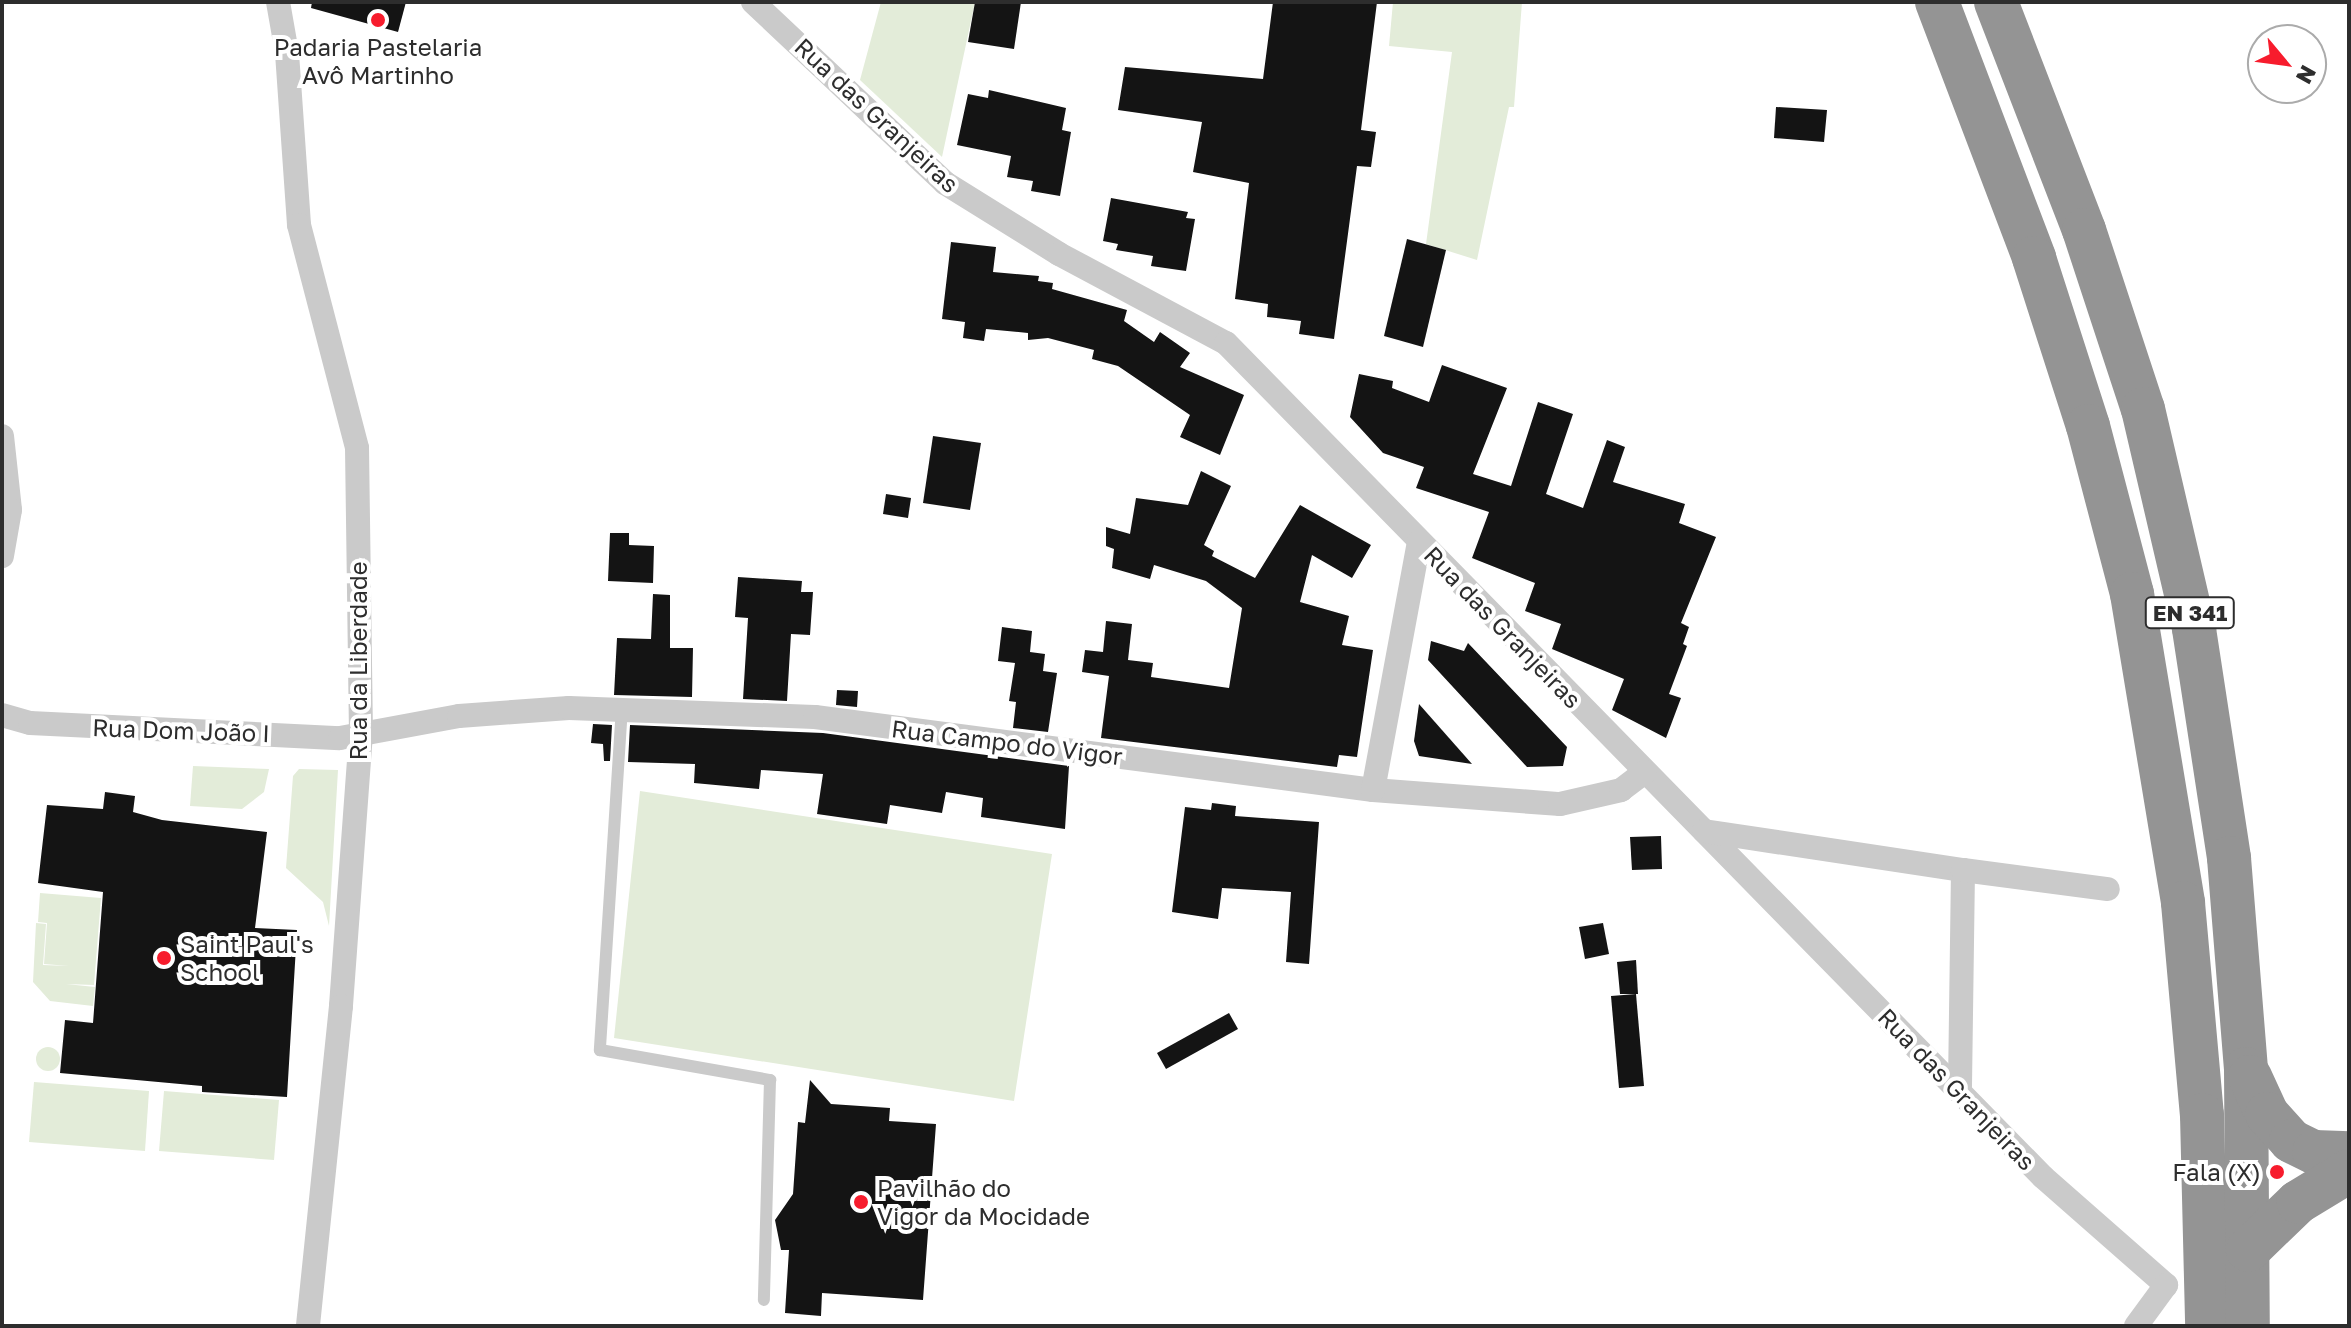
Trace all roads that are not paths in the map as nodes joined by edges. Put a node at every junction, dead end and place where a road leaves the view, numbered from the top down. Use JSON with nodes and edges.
{"nodes":[{"id":1,"x":278,"y":2,"type":"edge"},
{"id":2,"x":753,"y":2,"type":"edge"},
{"id":3,"x":1937,"y":2,"type":"edge"},
{"id":4,"x":1996,"y":2,"type":"edge"},
{"id":5,"x":2,"y":436,"type":"edge"},
{"id":6,"x":1419,"y":541,"type":"junction"},
{"id":7,"x":2,"y":556,"type":"edge"},
{"id":8,"x":622,"y":707,"type":"junction"},
{"id":9,"x":3,"y":719,"type":"edge"},
{"id":10,"x":361,"y":733,"type":"junction"},
{"id":11,"x":1645,"y":772,"type":"junction"},
{"id":12,"x":1373,"y":790,"type":"junction"},
{"id":13,"x":1704,"y":831,"type":"junction"},
{"id":14,"x":1963,"y":870,"type":"junction"},
{"id":15,"x":2108,"y":889,"type":"dead end"},
{"id":16,"x":2246,"y":1069,"type":"junction"},
{"id":17,"x":1960,"y":1092,"type":"junction"},
{"id":18,"x":2349,"y":1153,"type":"edge"},
{"id":19,"x":2349,"y":1171,"type":"edge"},
{"id":20,"x":2248,"y":1250,"type":"junction"},
{"id":21,"x":764,"y":1300,"type":"dead end"},
{"id":22,"x":2207,"y":1308,"type":"edge"},
{"id":23,"x":308,"y":1326,"type":"edge"},
{"id":24,"x":2136,"y":1326,"type":"edge"},
{"id":25,"x":2178,"y":1326,"type":"edge"},
{"id":26,"x":2248,"y":1326,"type":"edge"}],
"edges":[{"from":1,"to":10,"type":"street","name":"Rua da Liberdade"},
{"from":2,"to":6,"type":"street","name":"Rua das Granjeiras"},
{"from":3,"to":22,"type":"highway","number":"EN 341"},
{"from":4,"to":16,"type":"highway","number":"EN 341"},
{"from":5,"to":7,"type":"street"},
{"from":6,"to":11,"type":"street","name":"Rua das Granjeiras"},
{"from":6,"to":12,"type":"street"},
{"from":8,"to":10,"type":"street","name":"Rua Campo do Vigor"},
{"from":8,"to":12,"type":"street","name":"Rua Campo do Vigor"},
{"from":8,"to":21,"type":"lane"},
{"from":9,"to":10,"type":"street","name":"Rua Dom João I"},
{"from":10,"to":23,"type":"street","name":"Rua da Liberdade"},
{"from":11,"to":12,"type":"street","name":"Rua Campo do Vigor"},
{"from":11,"to":13,"type":"street","name":"Rua das Granjeiras"},
{"from":13,"to":14,"type":"street"},
{"from":13,"to":17,"type":"street","name":"Rua das Granjeiras"},
{"from":14,"to":15,"type":"street"},
{"from":14,"to":17,"type":"street"},
{"from":16,"to":18,"type":"highway"},
{"from":16,"to":20,"type":"highway","number":"EN 341"},
{"from":17,"to":24,"type":"street","name":"Rua das Granjeiras"},
{"from":19,"to":20,"type":"highway"},
{"from":20,"to":26,"type":"highway","number":"EN 341"},
{"from":22,"to":25,"type":"highway"}]}
